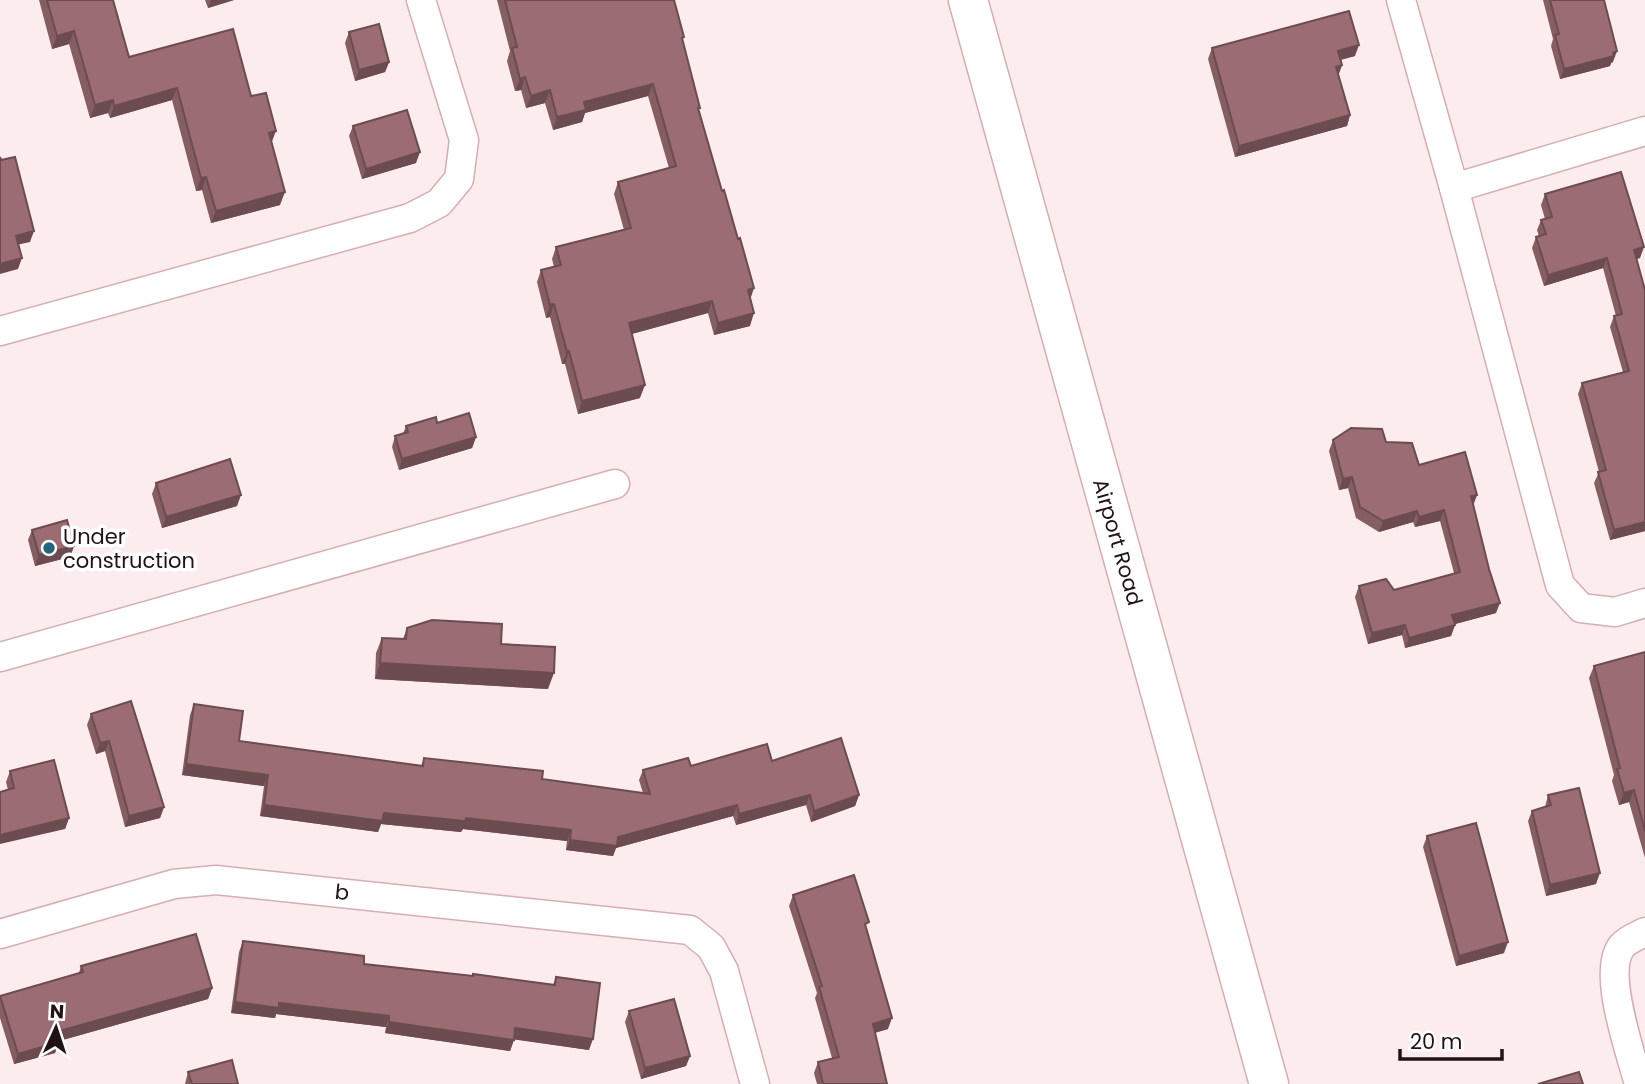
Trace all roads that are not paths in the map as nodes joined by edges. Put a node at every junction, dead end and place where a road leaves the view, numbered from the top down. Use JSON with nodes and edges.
{"nodes":[{"id":1,"x":421,"y":0,"type":"edge"},
{"id":2,"x":968,"y":0,"type":"edge"},
{"id":3,"x":1401,"y":0,"type":"edge"},
{"id":4,"x":1645,"y":131,"type":"edge"},
{"id":5,"x":1454,"y":188,"type":"junction"},
{"id":6,"x":0,"y":331,"type":"edge"},
{"id":7,"x":615,"y":484,"type":"dead end"},
{"id":8,"x":1645,"y":603,"type":"edge"},
{"id":9,"x":0,"y":657,"type":"edge"},
{"id":10,"x":1645,"y":932,"type":"edge"},
{"id":11,"x":0,"y":934,"type":"edge"},
{"id":12,"x":755,"y":1084,"type":"edge"},
{"id":13,"x":1269,"y":1084,"type":"edge"},
{"id":14,"x":1639,"y":1084,"type":"edge"}],
"edges":[{"from":1,"to":6,"type":"street"},
{"from":2,"to":13,"type":"main road","name":"Airport Road"},
{"from":3,"to":5,"type":"street"},
{"from":4,"to":5,"type":"street"},
{"from":5,"to":8,"type":"street"},
{"from":7,"to":9,"type":"street"},
{"from":10,"to":14,"type":"street"},
{"from":11,"to":12,"type":"street","name":"b"}]}
